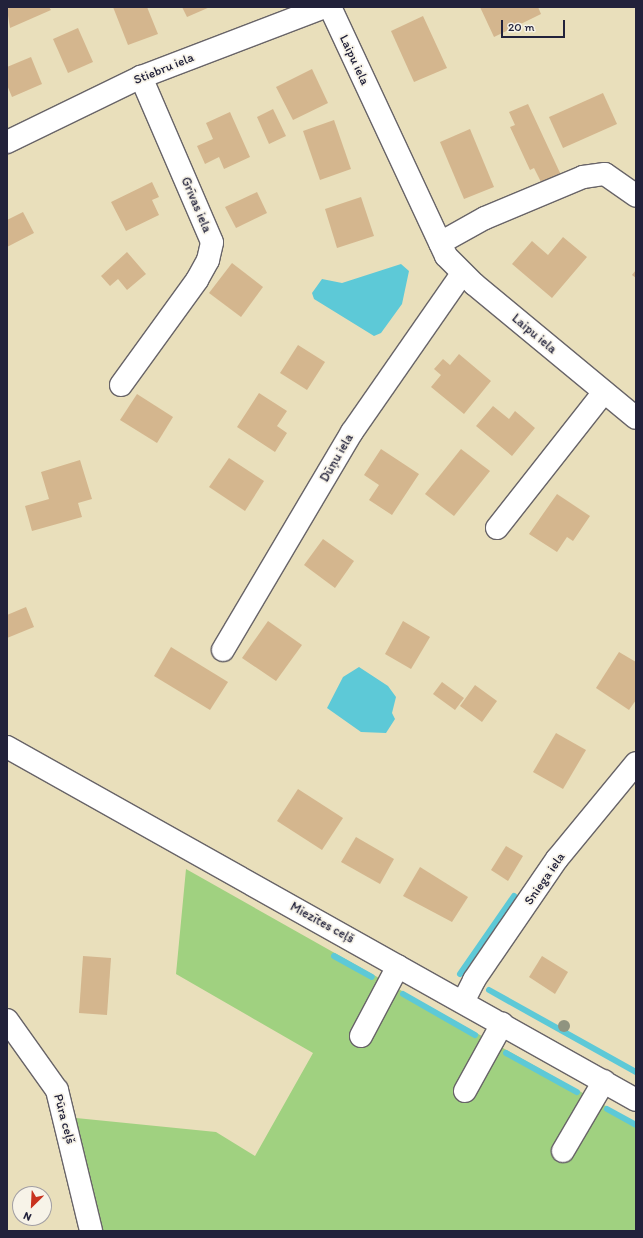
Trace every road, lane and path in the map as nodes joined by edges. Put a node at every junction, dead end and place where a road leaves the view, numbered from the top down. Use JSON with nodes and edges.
{"nodes":[{"id":1,"x":324,"y":7,"type":"edge"},
{"id":2,"x":330,"y":7,"type":"edge"},
{"id":3,"x":141,"y":78,"type":"junction"},
{"id":4,"x":7,"y":142,"type":"edge"},
{"id":5,"x":636,"y":196,"type":"edge"},
{"id":6,"x":440,"y":244,"type":"junction"},
{"id":7,"x":462,"y":274,"type":"junction"},
{"id":8,"x":121,"y":385,"type":"dead end"},
{"id":9,"x":604,"y":392,"type":"junction"},
{"id":10,"x":636,"y":418,"type":"edge"},
{"id":11,"x":497,"y":528,"type":"dead end"},
{"id":12,"x":223,"y":650,"type":"dead end"},
{"id":13,"x":7,"y":747,"type":"edge"},
{"id":14,"x":636,"y":763,"type":"edge"},
{"id":15,"x":398,"y":966,"type":"junction"},
{"id":16,"x":463,"y":1002,"type":"junction"},
{"id":17,"x":7,"y":1020,"type":"edge"},
{"id":18,"x":502,"y":1024,"type":"junction"},
{"id":19,"x":361,"y":1036,"type":"dead end"},
{"id":20,"x":604,"y":1081,"type":"junction"},
{"id":21,"x":465,"y":1091,"type":"dead end"},
{"id":22,"x":636,"y":1100,"type":"edge"},
{"id":23,"x":563,"y":1151,"type":"dead end"},
{"id":24,"x":91,"y":1231,"type":"edge"}],
"edges":[{"from":1,"to":3,"type":"street","name":"Stiebru iela"},
{"from":2,"to":6,"type":"street","name":"Laipu iela"},
{"from":3,"to":4,"type":"street","name":"Stiebru iela"},
{"from":3,"to":8,"type":"street","name":"Grīvas iela"},
{"from":5,"to":6,"type":"street"},
{"from":6,"to":7,"type":"street","name":"Laipu iela"},
{"from":7,"to":9,"type":"street","name":"Laipu iela"},
{"from":7,"to":12,"type":"street","name":"Dūņu iela"},
{"from":9,"to":10,"type":"street","name":"Laipu iela"},
{"from":9,"to":11,"type":"street"},
{"from":13,"to":15,"type":"street","name":"Miezītes ceļš"},
{"from":14,"to":16,"type":"street","name":"Sniega iela"},
{"from":15,"to":16,"type":"street","name":"Miezītes ceļš"},
{"from":15,"to":19,"type":"street"},
{"from":16,"to":18,"type":"street","name":"Miezītes ceļš"},
{"from":17,"to":24,"type":"street","name":"Pūra ceļš"},
{"from":18,"to":20,"type":"street","name":"Miezītes ceļš"},
{"from":18,"to":21,"type":"street"},
{"from":20,"to":22,"type":"street","name":"Miezītes ceļš"},
{"from":20,"to":23,"type":"street"}]}
